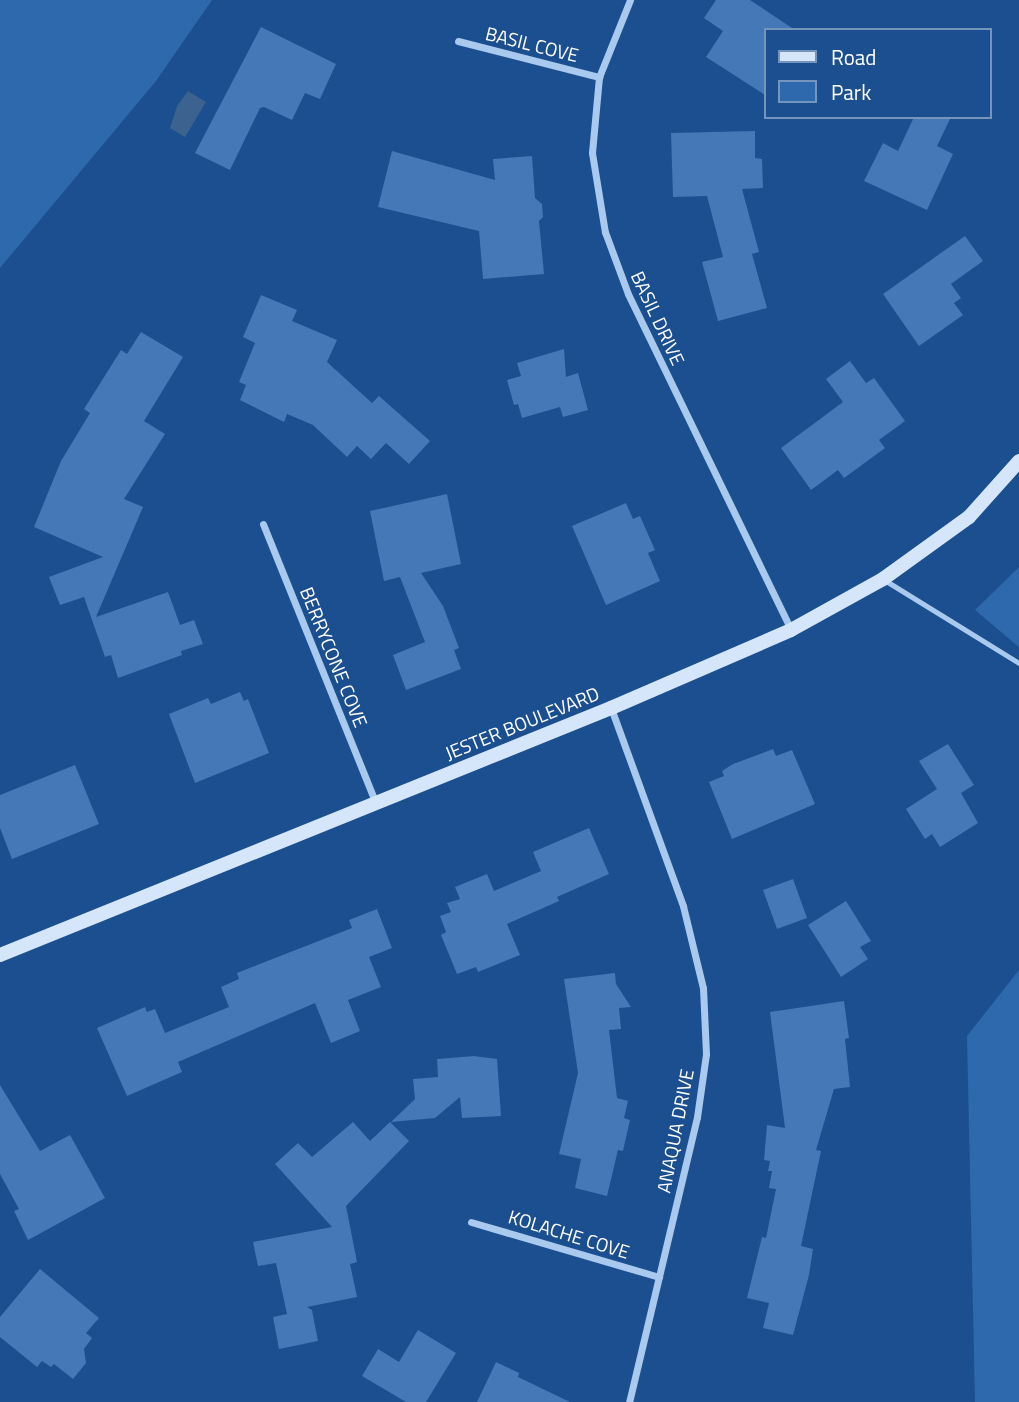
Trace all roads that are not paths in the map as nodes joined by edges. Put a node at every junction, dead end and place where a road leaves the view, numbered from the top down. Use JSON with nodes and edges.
{"nodes":[{"id":1,"x":630,"y":0,"type":"edge"},
{"id":2,"x":458,"y":41,"type":"dead end"},
{"id":3,"x":599,"y":77,"type":"junction"},
{"id":4,"x":1019,"y":461,"type":"edge"},
{"id":5,"x":262,"y":524,"type":"dead end"},
{"id":6,"x":883,"y":579,"type":"junction"},
{"id":7,"x":791,"y":630,"type":"junction"},
{"id":8,"x":1019,"y":663,"type":"edge"},
{"id":9,"x":611,"y":708,"type":"junction"},
{"id":10,"x":376,"y":803,"type":"junction"},
{"id":11,"x":0,"y":956,"type":"edge"},
{"id":12,"x":471,"y":1222,"type":"dead end"},
{"id":13,"x":659,"y":1277,"type":"junction"},
{"id":14,"x":629,"y":1402,"type":"edge"}],
"edges":[{"from":1,"to":3,"type":"street","name":"BASIL DRIVE"},
{"from":2,"to":3,"type":"street","name":"BASIL COVE"},
{"from":3,"to":7,"type":"street","name":"BASIL DRIVE"},
{"from":4,"to":6,"type":"street","name":"JESTER BOULEVARD"},
{"from":5,"to":10,"type":"street","name":"BERRYCONE COVE"},
{"from":6,"to":7,"type":"street","name":"JESTER BOULEVARD"},
{"from":6,"to":8,"type":"lane"},
{"from":7,"to":9,"type":"street","name":"JESTER BOULEVARD"},
{"from":9,"to":10,"type":"street","name":"JESTER BOULEVARD"},
{"from":9,"to":13,"type":"street","name":"ANAQUA DRIVE"},
{"from":10,"to":11,"type":"street","name":"JESTER BOULEVARD"},
{"from":12,"to":13,"type":"street","name":"KOLACHE COVE"},
{"from":13,"to":14,"type":"street","name":"ANAQUA DRIVE"}]}
